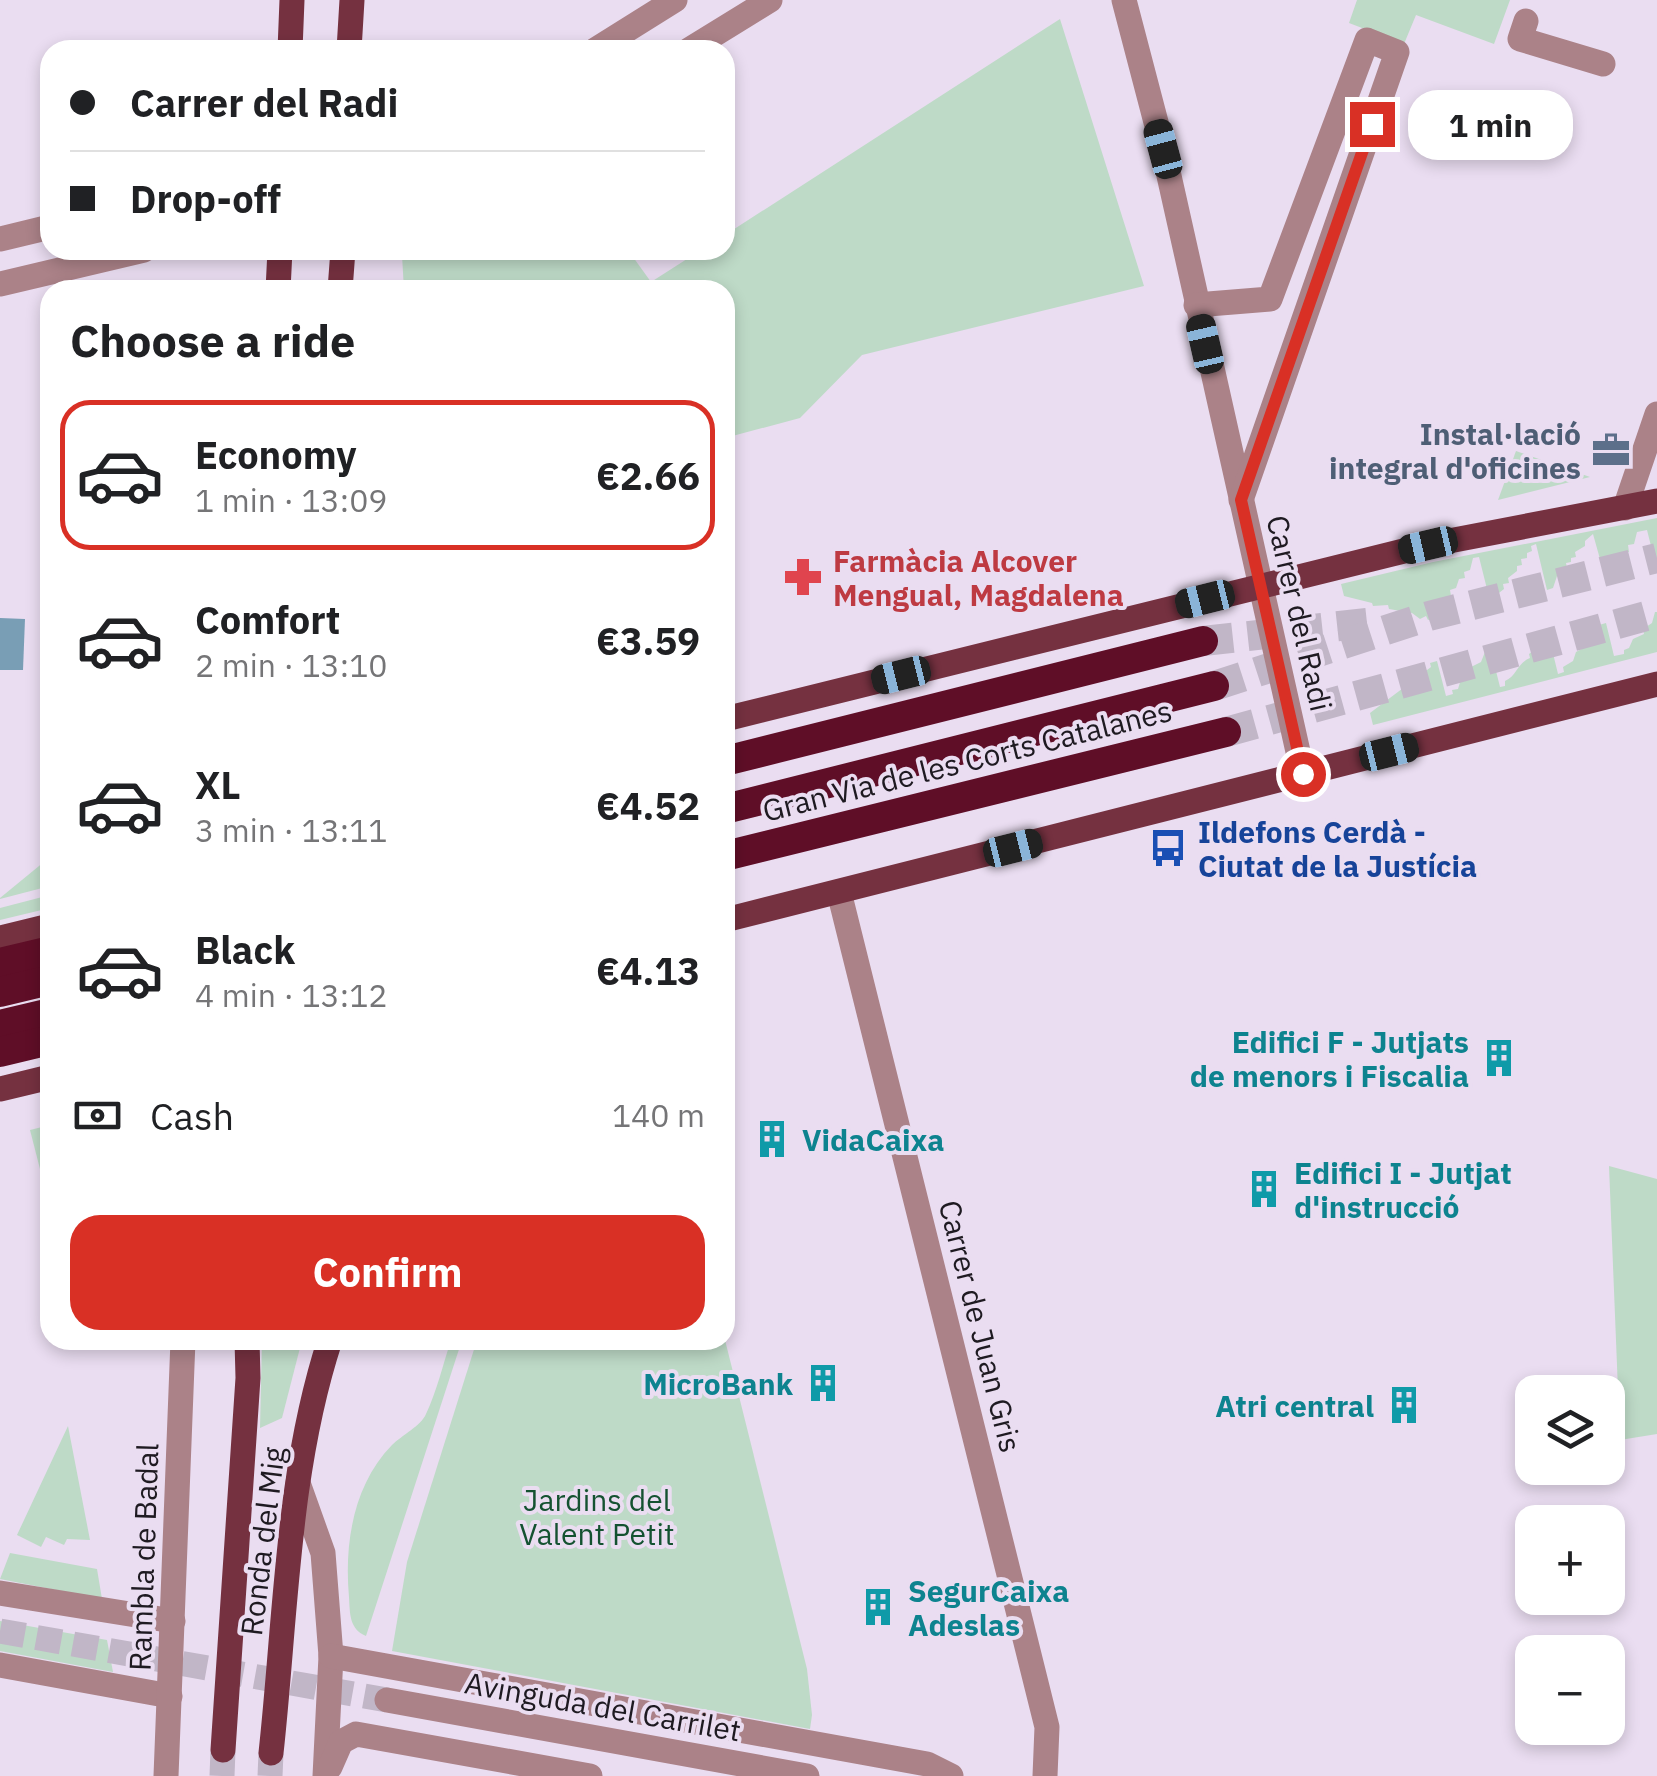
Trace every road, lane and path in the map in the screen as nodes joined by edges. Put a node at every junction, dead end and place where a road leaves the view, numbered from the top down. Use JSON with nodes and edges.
{"nodes":[{"id":1,"x":292,"y":0,"type":"edge"},
{"id":2,"x":352,"y":0,"type":"edge"},
{"id":3,"x":675,"y":0,"type":"edge"},
{"id":4,"x":770,"y":0,"type":"edge"},
{"id":5,"x":1124,"y":0,"type":"edge"},
{"id":6,"x":1526,"y":21,"type":"dead end"},
{"id":7,"x":290,"y":40,"type":"edge"},
{"id":8,"x":350,"y":40,"type":"edge"},
{"id":9,"x":612,"y":40,"type":"edge"},
{"id":10,"x":705,"y":40,"type":"edge"},
{"id":11,"x":1603,"y":64,"type":"dead end"},
{"id":12,"x":40,"y":229,"type":"edge"},
{"id":13,"x":0,"y":239,"type":"edge"},
{"id":14,"x":102,"y":260,"type":"edge"},
{"id":15,"x":0,"y":284,"type":"edge"},
{"id":16,"x":1196,"y":306,"type":"junction"},
{"id":17,"x":1657,"y":414,"type":"edge"},
{"id":18,"x":1241,"y":500,"type":"junction"},
{"id":19,"x":1657,"y":501,"type":"edge"},
{"id":20,"x":1624,"y":508,"type":"junction"},
{"id":21,"x":1259,"y":586,"type":"junction"},
{"id":22,"x":1203,"y":641,"type":"tunnel mouth"},
{"id":23,"x":1657,"y":684,"type":"edge"},
{"id":24,"x":1214,"y":686,"type":"tunnel mouth"},
{"id":25,"x":735,"y":716,"type":"edge"},
{"id":26,"x":1226,"y":732,"type":"tunnel mouth"},
{"id":27,"x":735,"y":758,"type":"edge"},
{"id":28,"x":1303,"y":774,"type":"junction"},
{"id":29,"x":735,"y":806,"type":"edge"},
{"id":30,"x":735,"y":854,"type":"edge"},
{"id":31,"x":838,"y":892,"type":"junction"},
{"id":32,"x":735,"y":918,"type":"edge"},
{"id":33,"x":40,"y":928,"type":"edge"},
{"id":34,"x":0,"y":938,"type":"edge"},
{"id":35,"x":40,"y":953,"type":"edge"},
{"id":36,"x":0,"y":963,"type":"edge"},
{"id":37,"x":40,"y":982,"type":"edge"},
{"id":38,"x":0,"y":992,"type":"edge"},
{"id":39,"x":40,"y":1015,"type":"edge"},
{"id":40,"x":0,"y":1025,"type":"edge"},
{"id":41,"x":40,"y":1042,"type":"edge"},
{"id":42,"x":0,"y":1052,"type":"edge"},
{"id":43,"x":40,"y":1080,"type":"edge"},
{"id":44,"x":0,"y":1090,"type":"edge"},
{"id":45,"x":183,"y":1350,"type":"edge"},
{"id":46,"x":247,"y":1350,"type":"edge"},
{"id":47,"x":327,"y":1350,"type":"edge"},
{"id":48,"x":298,"y":1483,"type":"junction"},
{"id":49,"x":0,"y":1593,"type":"edge"},
{"id":50,"x":173,"y":1621,"type":"junction"},
{"id":51,"x":330,"y":1656,"type":"junction"},
{"id":52,"x":0,"y":1665,"type":"edge"},
{"id":53,"x":170,"y":1696,"type":"junction"},
{"id":54,"x":387,"y":1700,"type":"tunnel mouth"},
{"id":55,"x":223,"y":1750,"type":"tunnel mouth"},
{"id":56,"x":271,"y":1753,"type":"tunnel mouth"},
{"id":57,"x":166,"y":1776,"type":"edge"},
{"id":58,"x":325,"y":1776,"type":"edge"},
{"id":59,"x":590,"y":1776,"type":"edge"},
{"id":60,"x":807,"y":1776,"type":"edge"},
{"id":61,"x":951,"y":1776,"type":"edge"},
{"id":62,"x":1045,"y":1776,"type":"edge"}],
"edges":[{"from":1,"to":7,"type":"main road"},
{"from":2,"to":8,"type":"main road"},
{"from":3,"to":9,"type":"street"},
{"from":4,"to":10,"type":"street"},
{"from":5,"to":16,"type":"street","name":"Carrer del Radi"},
{"from":6,"to":11,"type":"street"},
{"from":12,"to":13,"type":"street"},
{"from":14,"to":15,"type":"street"},
{"from":16,"to":18,"type":"street","name":"Carrer del Radi"},
{"from":16,"to":18,"type":"street"},
{"from":17,"to":20,"type":"street"},
{"from":18,"to":21,"type":"street","name":"Carrer del Radi"},
{"from":19,"to":20,"type":"main road"},
{"from":20,"to":21,"type":"main road"},
{"from":21,"to":25,"type":"main road"},
{"from":21,"to":28,"type":"street","name":"Carrer del Radi"},
{"from":22,"to":27,"type":"highway"},
{"from":23,"to":28,"type":"main road"},
{"from":24,"to":29,"type":"highway","name":"Gran Via de les Corts Catalanes"},
{"from":26,"to":30,"type":"highway","name":"Gran Via de les Corts Catalanes"},
{"from":28,"to":31,"type":"main road"},
{"from":31,"to":32,"type":"main road"},
{"from":31,"to":62,"type":"street","name":"Carrer de Juan Gris"},
{"from":33,"to":34,"type":"main road"},
{"from":35,"to":36,"type":"highway"},
{"from":37,"to":38,"type":"highway"},
{"from":39,"to":40,"type":"highway"},
{"from":41,"to":42,"type":"highway"},
{"from":43,"to":44,"type":"main road"},
{"from":45,"to":50,"type":"street","name":"Rambla de Badal"},
{"from":46,"to":55,"type":"main road","name":"Ronda del Mig"},
{"from":47,"to":48,"type":"main road","name":"Ronda del Mig"},
{"from":48,"to":51,"type":"street"},
{"from":48,"to":56,"type":"main road","name":"Ronda del Mig"},
{"from":49,"to":50,"type":"street"},
{"from":50,"to":53,"type":"street","name":"Rambla de Badal"},
{"from":51,"to":58,"type":"street"},
{"from":51,"to":61,"type":"street"},
{"from":52,"to":53,"type":"street"},
{"from":53,"to":57,"type":"street","name":"Rambla de Badal"},
{"from":54,"to":60,"type":"street","name":"Avinguda del Carrilet"},
{"from":58,"to":59,"type":"street"}]}
